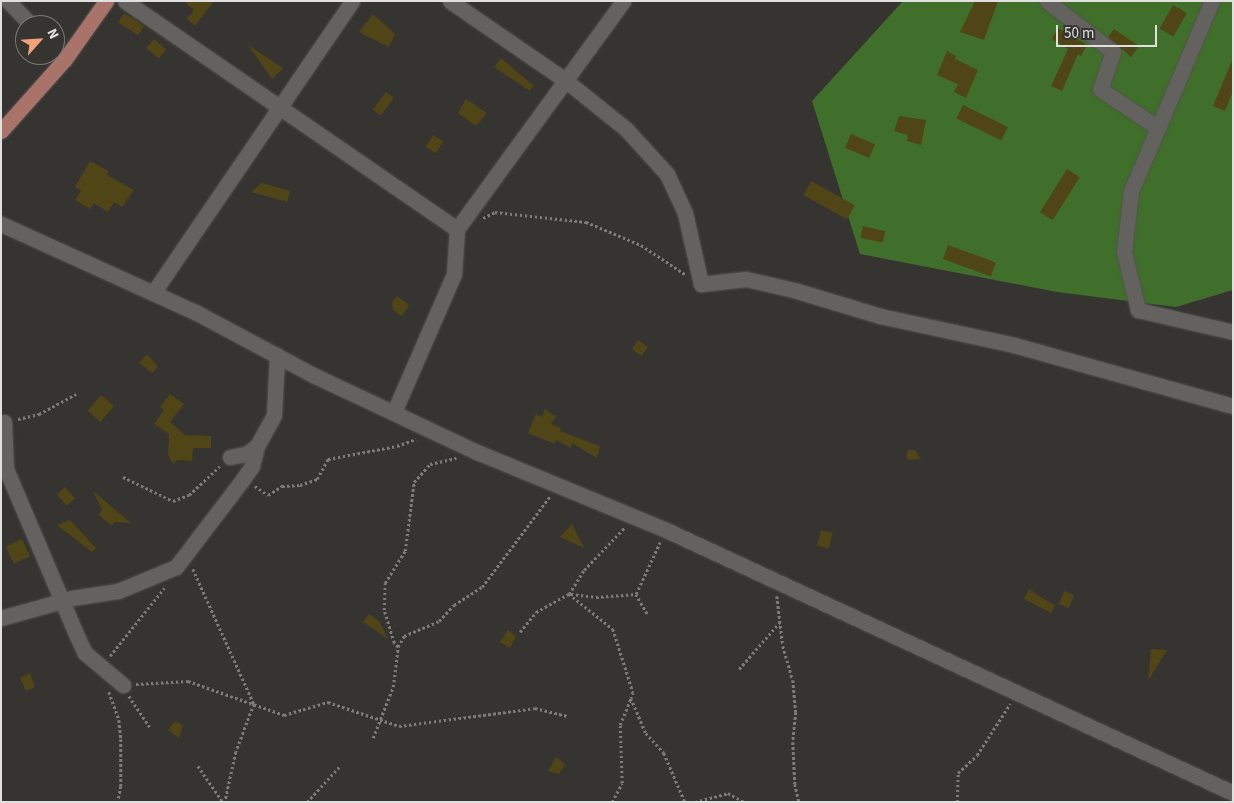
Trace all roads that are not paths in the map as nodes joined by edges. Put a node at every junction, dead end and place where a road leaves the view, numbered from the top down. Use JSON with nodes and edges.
{"nodes":[{"id":1,"x":8,"y":1,"type":"edge"},
{"id":2,"x":106,"y":1,"type":"edge"},
{"id":3,"x":125,"y":1,"type":"edge"},
{"id":4,"x":352,"y":1,"type":"edge"},
{"id":5,"x":450,"y":1,"type":"edge"},
{"id":6,"x":623,"y":1,"type":"edge"},
{"id":7,"x":1047,"y":1,"type":"edge"},
{"id":8,"x":1212,"y":1,"type":"edge"},
{"id":9,"x":21,"y":15,"type":"edge"},
{"id":10,"x":65,"y":49,"type":"edge"},
{"id":11,"x":52,"y":65,"type":"edge"},
{"id":12,"x":565,"y":80,"type":"junction"},
{"id":13,"x":278,"y":108,"type":"junction"},
{"id":14,"x":1158,"y":128,"type":"junction"},
{"id":15,"x":1,"y":131,"type":"edge"},
{"id":16,"x":1,"y":224,"type":"edge"},
{"id":17,"x":457,"y":229,"type":"junction"},
{"id":18,"x":153,"y":293,"type":"junction"},
{"id":19,"x":1233,"y":332,"type":"edge"},
{"id":20,"x":277,"y":355,"type":"junction"},
{"id":21,"x":1233,"y":406,"type":"edge"},
{"id":22,"x":394,"y":412,"type":"junction"},
{"id":23,"x":4,"y":422,"type":"road end"},
{"id":24,"x":256,"y":446,"type":"junction"},
{"id":25,"x":230,"y":457,"type":"road end"},
{"id":26,"x":62,"y":602,"type":"junction"},
{"id":27,"x":1,"y":618,"type":"edge"},
{"id":28,"x":123,"y":685,"type":"road end"},
{"id":29,"x":1233,"y":793,"type":"edge"}],
"edges":[{"from":1,"to":9,"type":"street"},
{"from":2,"to":10,"type":"main road"},
{"from":3,"to":13,"type":"street"},
{"from":4,"to":13,"type":"street"},
{"from":5,"to":12,"type":"street"},
{"from":6,"to":12,"type":"street"},
{"from":7,"to":14,"type":"street"},
{"from":8,"to":14,"type":"street"},
{"from":11,"to":15,"type":"main road"},
{"from":12,"to":17,"type":"street"},
{"from":12,"to":21,"type":"street"},
{"from":13,"to":17,"type":"street"},
{"from":13,"to":18,"type":"street"},
{"from":14,"to":19,"type":"street"},
{"from":16,"to":18,"type":"street"},
{"from":17,"to":22,"type":"street"},
{"from":18,"to":20,"type":"street"},
{"from":20,"to":22,"type":"street"},
{"from":20,"to":24,"type":"street"},
{"from":22,"to":29,"type":"street"},
{"from":23,"to":26,"type":"street"},
{"from":24,"to":25,"type":"street"},
{"from":24,"to":26,"type":"street"},
{"from":26,"to":27,"type":"street"},
{"from":26,"to":28,"type":"street"}]}
